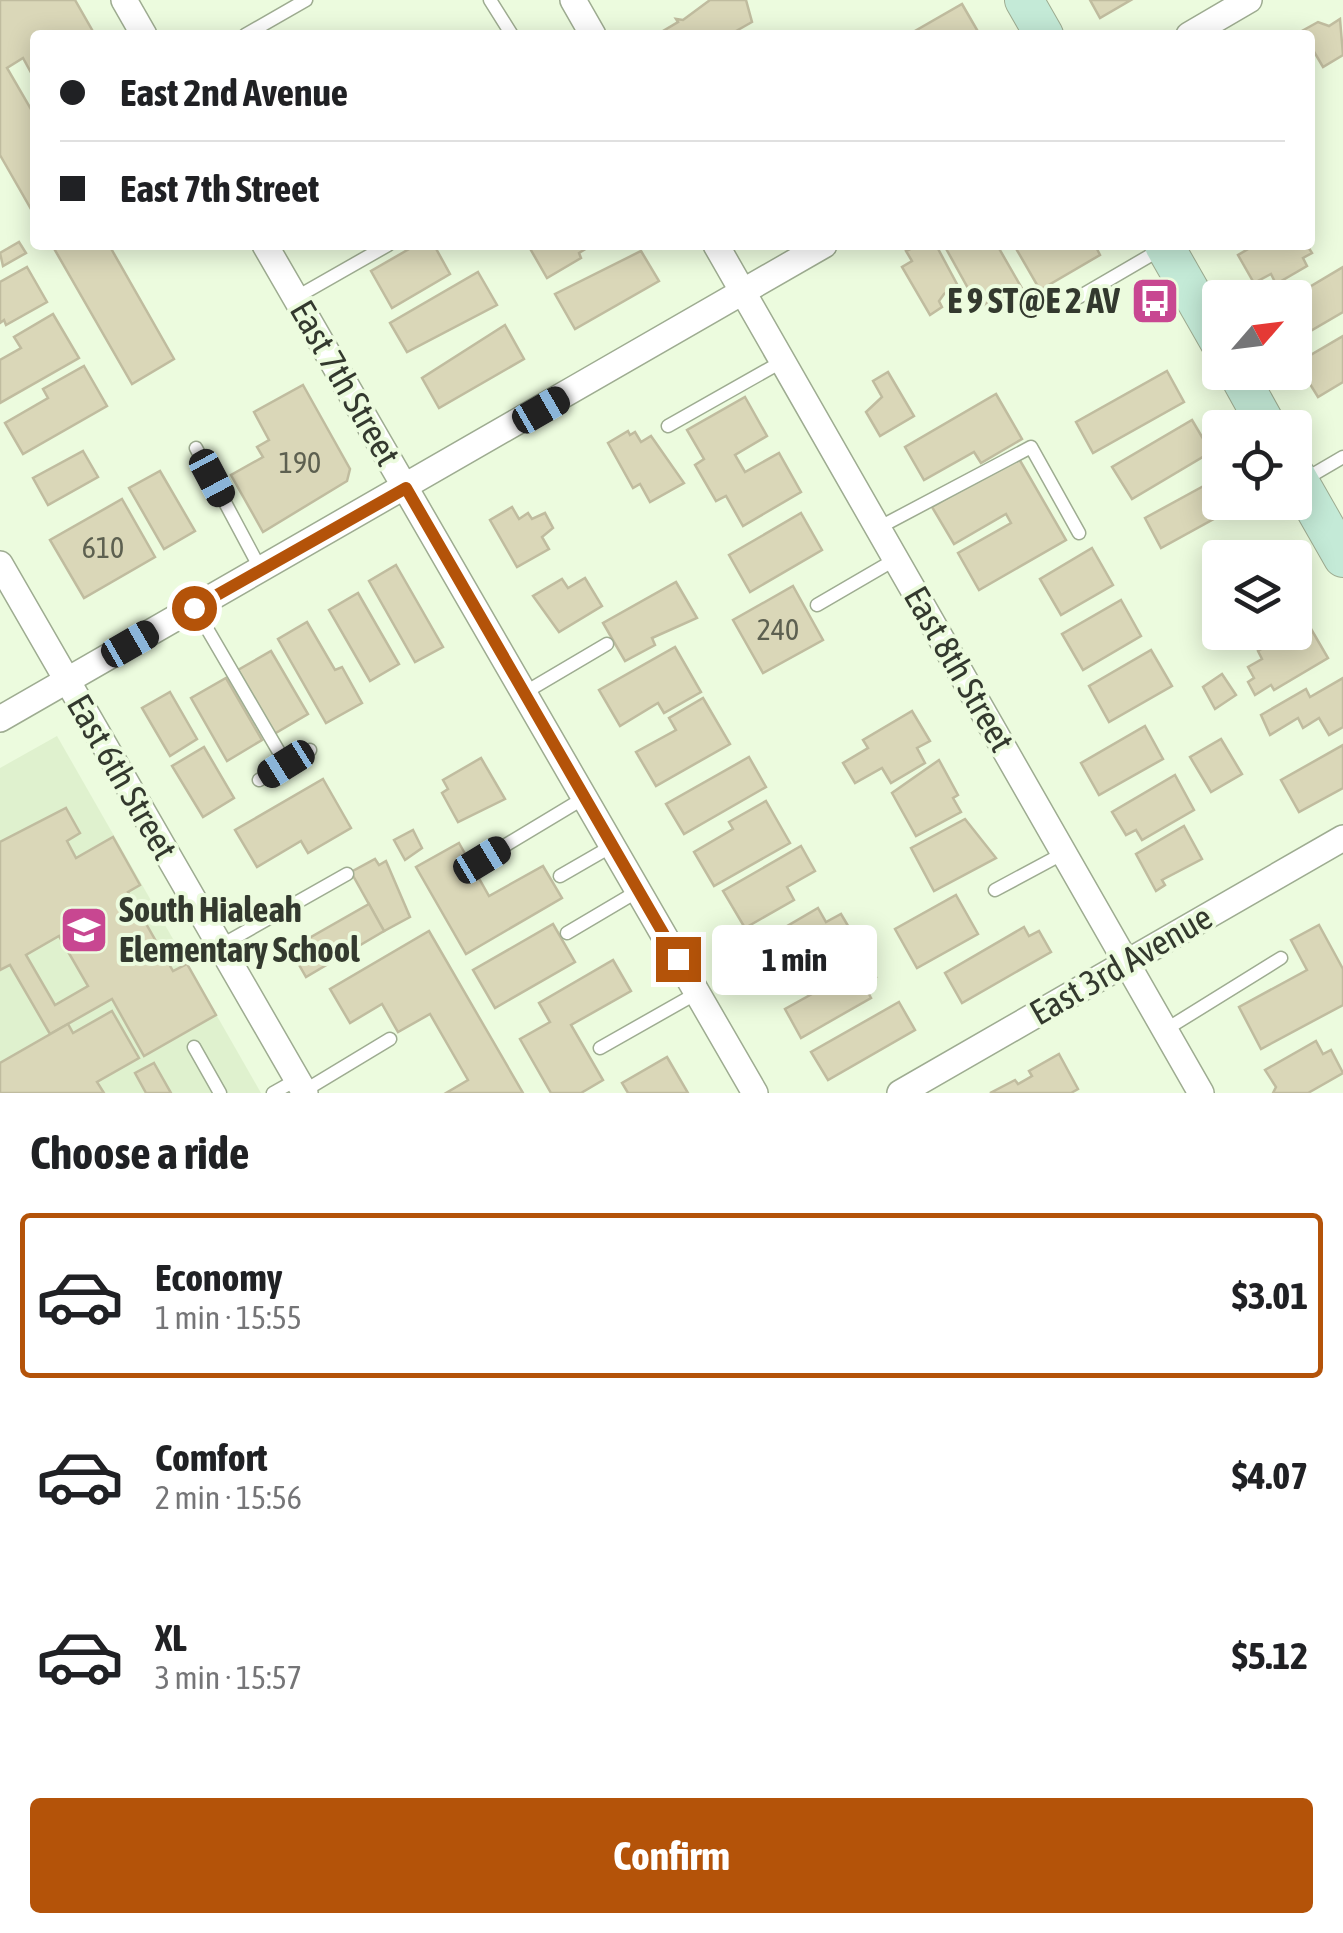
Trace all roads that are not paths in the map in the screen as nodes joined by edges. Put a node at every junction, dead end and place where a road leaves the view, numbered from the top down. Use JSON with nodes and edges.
{"nodes":[{"id":1,"x":124,"y":0,"type":"edge"},
{"id":2,"x":306,"y":0,"type":"edge"},
{"id":3,"x":490,"y":0,"type":"edge"},
{"id":4,"x":573,"y":0,"type":"edge"},
{"id":5,"x":1024,"y":0,"type":"edge"},
{"id":6,"x":1250,"y":0,"type":"edge"},
{"id":7,"x":141,"y":30,"type":"edge"},
{"id":8,"x":254,"y":30,"type":"edge"},
{"id":9,"x":509,"y":30,"type":"edge"},
{"id":10,"x":591,"y":30,"type":"edge"},
{"id":11,"x":1041,"y":30,"type":"edge"},
{"id":12,"x":1197,"y":30,"type":"edge"},
{"id":13,"x":268,"y":250,"type":"edge"},
{"id":14,"x":379,"y":250,"type":"edge"},
{"id":15,"x":719,"y":250,"type":"edge"},
{"id":16,"x":815,"y":250,"type":"edge"},
{"id":17,"x":1158,"y":250,"type":"edge"},
{"id":18,"x":1167,"y":250,"type":"edge"},
{"id":19,"x":743,"y":292,"type":"junction"},
{"id":20,"x":296,"y":298,"type":"junction"},
{"id":21,"x":1079,"y":298,"type":"dead end"},
{"id":22,"x":1202,"y":311,"type":"edge"},
{"id":23,"x":783,"y":361,"type":"junction"},
{"id":24,"x":668,"y":426,"type":"dead end"},
{"id":25,"x":196,"y":448,"type":"dead end"},
{"id":26,"x":1343,"y":457,"type":"edge"},
{"id":27,"x":1312,"y":471,"type":"edge"},
{"id":28,"x":406,"y":488,"type":"junction"},
{"id":29,"x":1312,"y":504,"type":"edge"},
{"id":30,"x":878,"y":528,"type":"junction"},
{"id":31,"x":1079,"y":533,"type":"dead end"},
{"id":32,"x":1343,"y":558,"type":"edge"},
{"id":33,"x":896,"y":559,"type":"junction"},
{"id":34,"x":0,"y":564,"type":"edge"},
{"id":35,"x":261,"y":570,"type":"junction"},
{"id":36,"x":817,"y":605,"type":"dead end"},
{"id":37,"x":194,"y":608,"type":"junction"},
{"id":38,"x":607,"y":644,"type":"dead end"},
{"id":39,"x":66,"y":680,"type":"junction"},
{"id":40,"x":524,"y":693,"type":"junction"},
{"id":41,"x":0,"y":719,"type":"edge"},
{"id":42,"x":310,"y":750,"type":"dead end"},
{"id":43,"x":286,"y":764,"type":"junction"},
{"id":44,"x":259,"y":780,"type":"dead end"},
{"id":45,"x":584,"y":798,"type":"junction"},
{"id":46,"x":1343,"y":838,"type":"edge"},
{"id":47,"x":612,"y":846,"type":"junction"},
{"id":48,"x":1064,"y":853,"type":"junction"},
{"id":49,"x":482,"y":860,"type":"dead end"},
{"id":50,"x":347,"y":874,"type":"dead end"},
{"id":51,"x":560,"y":876,"type":"dead end"},
{"id":52,"x":995,"y":890,"type":"dead end"},
{"id":53,"x":638,"y":891,"type":"junction"},
{"id":54,"x":568,"y":933,"type":"dead end"},
{"id":55,"x":220,"y":946,"type":"junction"},
{"id":56,"x":1281,"y":958,"type":"dead end"},
{"id":57,"x":1126,"y":961,"type":"junction"},
{"id":58,"x":697,"y":993,"type":"junction"},
{"id":59,"x":1165,"y":1030,"type":"junction"},
{"id":60,"x":390,"y":1040,"type":"dead end"},
{"id":61,"x":194,"y":1047,"type":"dead end"},
{"id":62,"x":600,"y":1048,"type":"dead end"},
{"id":63,"x":302,"y":1088,"type":"edge"},
{"id":64,"x":220,"y":1093,"type":"edge"},
{"id":65,"x":273,"y":1093,"type":"edge"},
{"id":66,"x":755,"y":1093,"type":"edge"},
{"id":67,"x":900,"y":1093,"type":"edge"},
{"id":68,"x":1202,"y":1093,"type":"edge"}],
"edges":[{"from":1,"to":7,"type":"street"},
{"from":2,"to":8,"type":"lane"},
{"from":3,"to":9,"type":"lane"},
{"from":4,"to":10,"type":"street"},
{"from":5,"to":11,"type":"main road"},
{"from":6,"to":12,"type":"street"},
{"from":13,"to":20,"type":"street","name":"East 7th Street"},
{"from":14,"to":20,"type":"lane"},
{"from":15,"to":19,"type":"street","name":"East 8th Street"},
{"from":16,"to":19,"type":"street"},
{"from":17,"to":21,"type":"lane"},
{"from":18,"to":22,"type":"main road"},
{"from":19,"to":23,"type":"street","name":"East 8th Street"},
{"from":19,"to":28,"type":"street"},
{"from":20,"to":28,"type":"street","name":"East 7th Street"},
{"from":23,"to":24,"type":"lane"},
{"from":23,"to":30,"type":"street","name":"East 8th Street"},
{"from":25,"to":35,"type":"lane"},
{"from":26,"to":27,"type":"lane"},
{"from":28,"to":35,"type":"street"},
{"from":28,"to":40,"type":"street","name":"East 7th Street"},
{"from":29,"to":32,"type":"main road"},
{"from":30,"to":31,"type":"lane"},
{"from":30,"to":33,"type":"street","name":"East 8th Street"},
{"from":33,"to":36,"type":"lane"},
{"from":33,"to":48,"type":"street","name":"East 8th Street"},
{"from":34,"to":39,"type":"street","name":"East 6th Street"},
{"from":35,"to":37,"type":"street"},
{"from":37,"to":39,"type":"street"},
{"from":37,"to":43,"type":"lane"},
{"from":38,"to":40,"type":"lane"},
{"from":39,"to":41,"type":"street"},
{"from":39,"to":55,"type":"street","name":"East 6th Street"},
{"from":40,"to":45,"type":"street","name":"East 7th Street"},
{"from":42,"to":43,"type":"lane"},
{"from":43,"to":44,"type":"lane"},
{"from":45,"to":47,"type":"street","name":"East 7th Street"},
{"from":45,"to":49,"type":"lane"},
{"from":46,"to":57,"type":"street","name":"East 3rd Avenue"},
{"from":47,"to":51,"type":"lane"},
{"from":47,"to":53,"type":"street","name":"East 7th Street"},
{"from":48,"to":52,"type":"lane"},
{"from":48,"to":57,"type":"street","name":"East 8th Street"},
{"from":50,"to":55,"type":"lane"},
{"from":53,"to":54,"type":"lane"},
{"from":53,"to":58,"type":"street","name":"East 7th Street"},
{"from":55,"to":63,"type":"street","name":"East 6th Street"},
{"from":56,"to":59,"type":"lane"},
{"from":57,"to":59,"type":"street","name":"East 8th Street"},
{"from":57,"to":67,"type":"street","name":"East 3rd Avenue"},
{"from":58,"to":62,"type":"lane"},
{"from":58,"to":66,"type":"street","name":"East 7th Street"},
{"from":59,"to":68,"type":"street","name":"East 8th Street"},
{"from":60,"to":63,"type":"lane"},
{"from":61,"to":64,"type":"lane"},
{"from":63,"to":65,"type":"lane"}]}
